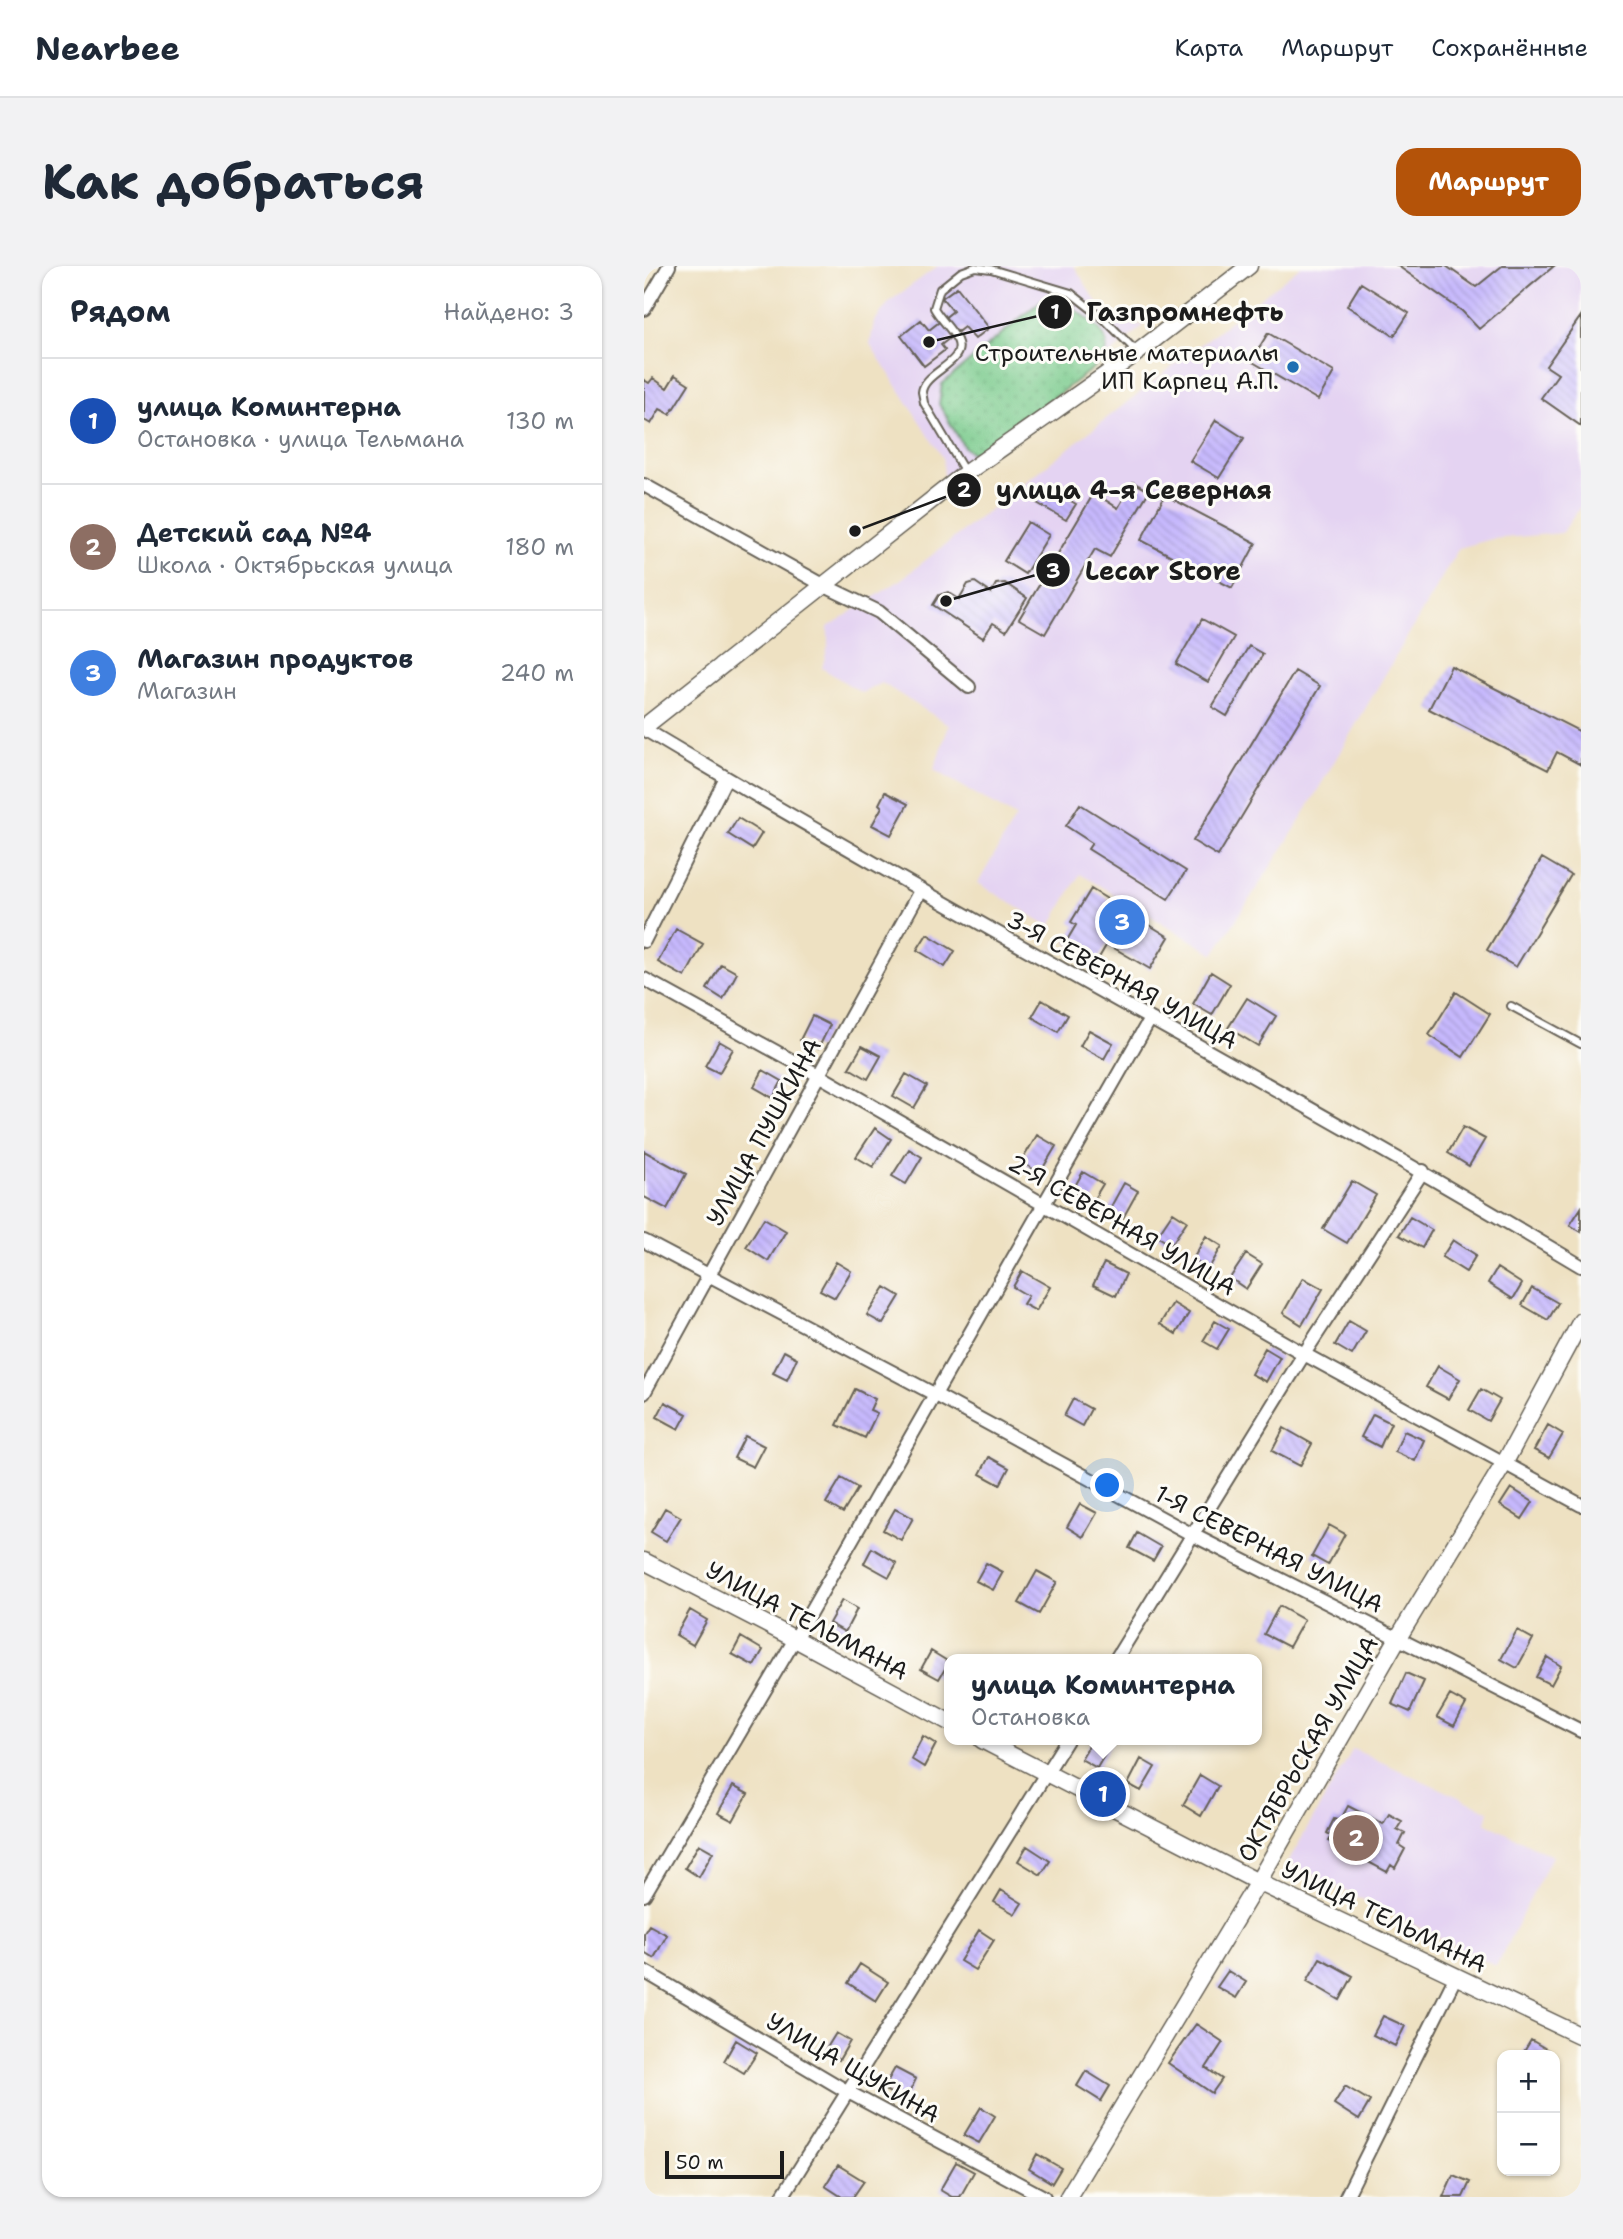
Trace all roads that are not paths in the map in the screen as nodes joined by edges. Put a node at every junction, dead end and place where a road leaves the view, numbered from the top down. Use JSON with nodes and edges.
{"nodes":[{"id":1,"x":669,"y":266,"type":"edge"},
{"id":2,"x":1249,"y":266,"type":"edge"},
{"id":3,"x":644,"y":309,"type":"edge"},
{"id":4,"x":1138,"y":352,"type":"junction"},
{"id":5,"x":966,"y":473,"type":"junction"},
{"id":6,"x":644,"y":485,"type":"edge"},
{"id":7,"x":825,"y":586,"type":"junction"},
{"id":8,"x":969,"y":687,"type":"dead end"},
{"id":9,"x":644,"y":728,"type":"edge"},
{"id":10,"x":726,"y":778,"type":"junction"},
{"id":11,"x":920,"y":891,"type":"junction"},
{"id":12,"x":644,"y":941,"type":"edge"},
{"id":13,"x":644,"y":979,"type":"edge"},
{"id":14,"x":1511,"y":1006,"type":"dead end"},
{"id":15,"x":1150,"y":1019,"type":"junction"},
{"id":16,"x":1581,"y":1044,"type":"edge"},
{"id":17,"x":820,"y":1076,"type":"junction"},
{"id":18,"x":1423,"y":1171,"type":"junction"},
{"id":19,"x":1045,"y":1204,"type":"junction"},
{"id":20,"x":644,"y":1241,"type":"edge"},
{"id":21,"x":1581,"y":1266,"type":"edge"},
{"id":22,"x":709,"y":1274,"type":"junction"},
{"id":23,"x":1581,"y":1321,"type":"edge"},
{"id":24,"x":1304,"y":1354,"type":"junction"},
{"id":25,"x":644,"y":1393,"type":"edge"},
{"id":26,"x":934,"y":1394,"type":"junction"},
{"id":27,"x":1505,"y":1462,"type":"junction"},
{"id":28,"x":1581,"y":1505,"type":"edge"},
{"id":29,"x":1191,"y":1534,"type":"junction"},
{"id":30,"x":644,"y":1561,"type":"edge"},
{"id":31,"x":1398,"y":1638,"type":"junction"},
{"id":32,"x":795,"y":1639,"type":"junction"},
{"id":33,"x":1119,"y":1654,"type":"edge"},
{"id":34,"x":944,"y":1719,"type":"edge"},
{"id":35,"x":1581,"y":1731,"type":"edge"},
{"id":36,"x":991,"y":1745,"type":"edge"},
{"id":37,"x":1064,"y":1745,"type":"edge"},
{"id":38,"x":1046,"y":1775,"type":"junction"},
{"id":39,"x":1258,"y":1882,"type":"junction"},
{"id":40,"x":644,"y":1895,"type":"edge"},
{"id":41,"x":644,"y":1971,"type":"edge"},
{"id":42,"x":1455,"y":1978,"type":"junction"},
{"id":43,"x":1581,"y":2036,"type":"edge"},
{"id":44,"x":848,"y":2092,"type":"junction"},
{"id":45,"x":782,"y":2197,"type":"edge"},
{"id":46,"x":1044,"y":2197,"type":"edge"},
{"id":47,"x":1068,"y":2197,"type":"edge"},
{"id":48,"x":1346,"y":2197,"type":"edge"}],
"edges":[{"from":1,"to":3,"type":"street"},
{"from":2,"to":4,"type":"street"},
{"from":4,"to":5,"type":"street"},
{"from":4,"to":5,"type":"lane"},
{"from":5,"to":7,"type":"street"},
{"from":6,"to":7,"type":"street"},
{"from":7,"to":8,"type":"street"},
{"from":7,"to":9,"type":"street"},
{"from":9,"to":10,"type":"street","name":"3-Я СЕВЕРНАЯ УЛИЦА"},
{"from":10,"to":11,"type":"street","name":"3-Я СЕВЕРНАЯ УЛИЦА"},
{"from":10,"to":12,"type":"street"},
{"from":11,"to":15,"type":"street","name":"3-Я СЕВЕРНАЯ УЛИЦА"},
{"from":11,"to":17,"type":"street","name":"УЛИЦА ПУШКИНА"},
{"from":13,"to":17,"type":"street","name":"2-Я СЕВЕРНАЯ УЛИЦА"},
{"from":14,"to":16,"type":"lane"},
{"from":15,"to":18,"type":"street","name":"3-Я СЕВЕРНАЯ УЛИЦА"},
{"from":15,"to":19,"type":"street"},
{"from":17,"to":19,"type":"street","name":"2-Я СЕВЕРНАЯ УЛИЦА"},
{"from":17,"to":22,"type":"street","name":"УЛИЦА ПУШКИНА"},
{"from":18,"to":21,"type":"street","name":"3-Я СЕВЕРНАЯ УЛИЦА"},
{"from":18,"to":24,"type":"street"},
{"from":19,"to":24,"type":"street","name":"2-Я СЕВЕРНАЯ УЛИЦА"},
{"from":19,"to":26,"type":"street"},
{"from":20,"to":22,"type":"street","name":"1-Я СЕВЕРНАЯ УЛИЦА"},
{"from":22,"to":25,"type":"street","name":"УЛИЦА ПУШКИНА"},
{"from":22,"to":26,"type":"street","name":"1-Я СЕВЕРНАЯ УЛИЦА"},
{"from":23,"to":27,"type":"street","name":"ОКТЯБРЬСКАЯ УЛИЦА"},
{"from":24,"to":27,"type":"street","name":"2-Я СЕВЕРНАЯ УЛИЦА"},
{"from":24,"to":29,"type":"street"},
{"from":26,"to":29,"type":"street","name":"1-Я СЕВЕРНАЯ УЛИЦА"},
{"from":26,"to":32,"type":"street"},
{"from":27,"to":28,"type":"street","name":"2-Я СЕВЕРНАЯ УЛИЦА"},
{"from":27,"to":31,"type":"street","name":"ОКТЯБРЬСКАЯ УЛИЦА"},
{"from":29,"to":31,"type":"street","name":"1-Я СЕВЕРНАЯ УЛИЦА"},
{"from":29,"to":33,"type":"street"},
{"from":30,"to":32,"type":"street","name":"УЛИЦА ТЕЛЬМАНА"},
{"from":31,"to":35,"type":"street","name":"1-Я СЕВЕРНАЯ УЛИЦА"},
{"from":31,"to":39,"type":"street","name":"ОКТЯБРЬСКАЯ УЛИЦА"},
{"from":32,"to":34,"type":"street","name":"УЛИЦА ТЕЛЬМАНА"},
{"from":32,"to":40,"type":"street"},
{"from":36,"to":38,"type":"street","name":"УЛИЦА ТЕЛЬМАНА"},
{"from":37,"to":38,"type":"street"},
{"from":38,"to":39,"type":"street","name":"УЛИЦА ТЕЛЬМАНА"},
{"from":38,"to":44,"type":"street"},
{"from":39,"to":42,"type":"street","name":"УЛИЦА ТЕЛЬМАНА"},
{"from":39,"to":47,"type":"street","name":"ОКТЯБРЬСКАЯ УЛИЦА"},
{"from":41,"to":44,"type":"street","name":"УЛИЦА ЩУКИНА"},
{"from":42,"to":43,"type":"street","name":"УЛИЦА ТЕЛЬМАНА"},
{"from":42,"to":48,"type":"street"},
{"from":44,"to":45,"type":"street"},
{"from":44,"to":46,"type":"street","name":"УЛИЦА ЩУКИНА"}]}
